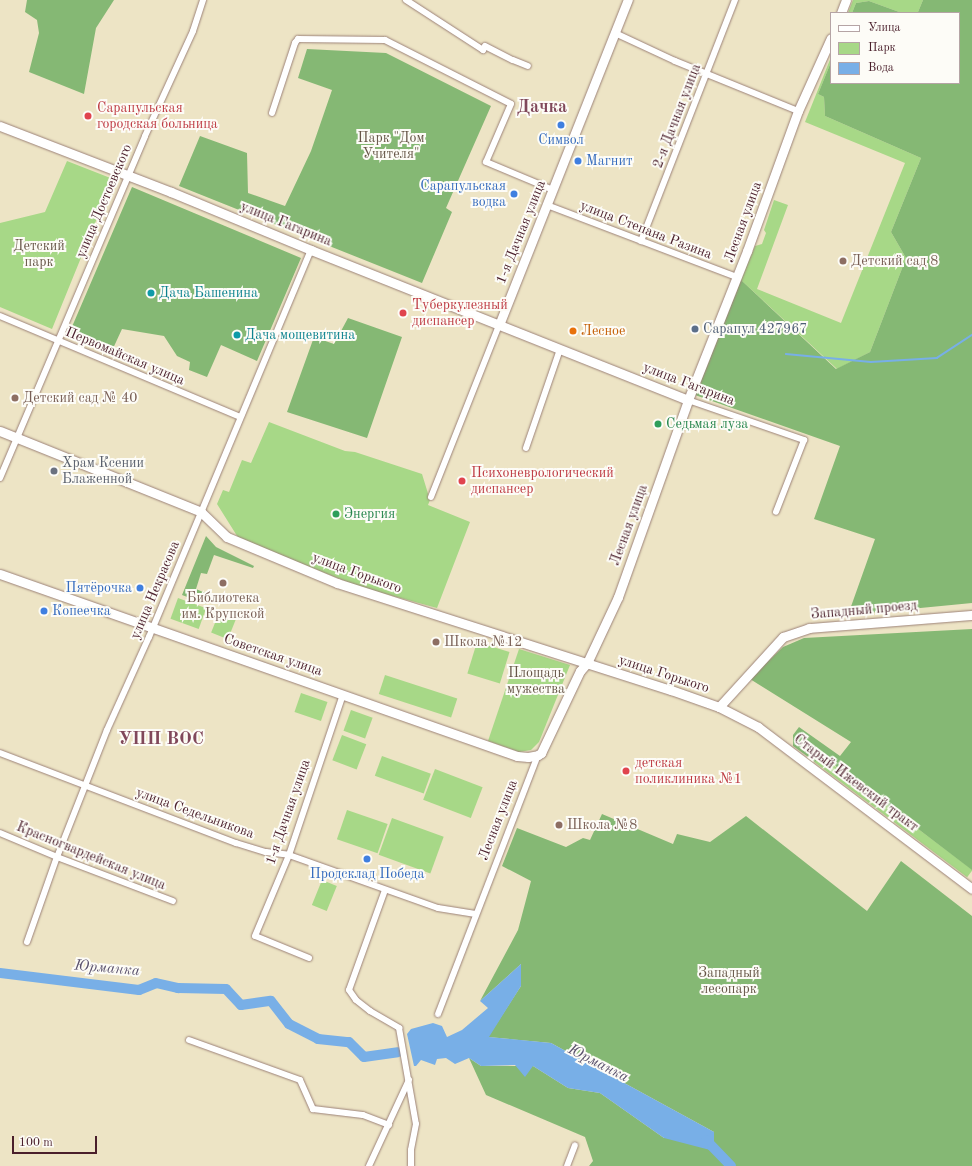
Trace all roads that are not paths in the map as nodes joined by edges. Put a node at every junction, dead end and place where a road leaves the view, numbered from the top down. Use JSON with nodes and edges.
{"nodes":[{"id":1,"x":203,"y":0,"type":"edge"},
{"id":2,"x":406,"y":0,"type":"edge"},
{"id":3,"x":628,"y":0,"type":"edge"},
{"id":4,"x":735,"y":0,"type":"edge"},
{"id":5,"x":846,"y":0,"type":"edge"},
{"id":6,"x":841,"y":12,"type":"edge"},
{"id":7,"x":615,"y":33,"type":"junction"},
{"id":8,"x":830,"y":40,"type":"edge"},
{"id":9,"x":528,"y":66,"type":"dead end"},
{"id":10,"x":706,"y":74,"type":"junction"},
{"id":11,"x":798,"y":111,"type":"junction"},
{"id":12,"x":272,"y":113,"type":"dead end"},
{"id":13,"x":0,"y":126,"type":"edge"},
{"id":14,"x":128,"y":175,"type":"junction"},
{"id":15,"x":553,"y":190,"type":"junction"},
{"id":16,"x":547,"y":205,"type":"junction"},
{"id":17,"x":642,"y":241,"type":"junction"},
{"id":18,"x":311,"y":250,"type":"junction"},
{"id":19,"x":737,"y":277,"type":"junction"},
{"id":20,"x":0,"y":316,"type":"edge"},
{"id":21,"x":499,"y":325,"type":"junction"},
{"id":22,"x":57,"y":340,"type":"junction"},
{"id":23,"x":560,"y":349,"type":"junction"},
{"id":24,"x":688,"y":400,"type":"junction"},
{"id":25,"x":240,"y":417,"type":"junction"},
{"id":26,"x":0,"y":431,"type":"edge"},
{"id":27,"x":17,"y":437,"type":"junction"},
{"id":28,"x":526,"y":448,"type":"dead end"},
{"id":29,"x":0,"y":478,"type":"edge"},
{"id":30,"x":431,"y":497,"type":"dead end"},
{"id":31,"x":201,"y":512,"type":"junction"},
{"id":32,"x":776,"y":512,"type":"dead end"},
{"id":33,"x":0,"y":574,"type":"edge"},
{"id":34,"x":972,"y":615,"type":"edge"},
{"id":35,"x":152,"y":628,"type":"junction"},
{"id":36,"x":587,"y":663,"type":"junction"},
{"id":37,"x":343,"y":695,"type":"junction"},
{"id":38,"x":719,"y":707,"type":"junction"},
{"id":39,"x":0,"y":753,"type":"edge"},
{"id":40,"x":538,"y":755,"type":"junction"},
{"id":41,"x":85,"y":785,"type":"junction"},
{"id":42,"x":0,"y":833,"type":"edge"},
{"id":43,"x":289,"y":855,"type":"junction"},
{"id":44,"x":57,"y":857,"type":"junction"},
{"id":45,"x":972,"y":889,"type":"edge"},
{"id":46,"x":385,"y":890,"type":"junction"},
{"id":47,"x":173,"y":902,"type":"dead end"},
{"id":48,"x":476,"y":914,"type":"junction"},
{"id":49,"x":27,"y":942,"type":"dead end"},
{"id":50,"x":309,"y":958,"type":"dead end"},
{"id":51,"x":438,"y":1014,"type":"dead end"},
{"id":52,"x":189,"y":1040,"type":"dead end"},
{"id":53,"x":409,"y":1080,"type":"junction"},
{"id":54,"x":389,"y":1126,"type":"junction"},
{"id":55,"x":575,"y":1145,"type":"dead end"},
{"id":56,"x":369,"y":1166,"type":"edge"},
{"id":57,"x":411,"y":1166,"type":"edge"},
{"id":58,"x":567,"y":1166,"type":"edge"}],
"edges":[{"from":1,"to":14,"type":"street","name":"улица Достоевского"},
{"from":2,"to":9,"type":"street"},
{"from":3,"to":7,"type":"street","name":"1-я Дачная улица"},
{"from":4,"to":10,"type":"street","name":"2-я Дачная улица"},
{"from":5,"to":6,"type":"street"},
{"from":7,"to":10,"type":"street"},
{"from":7,"to":15,"type":"street","name":"1-я Дачная улица"},
{"from":8,"to":11,"type":"street","name":"Лесная улица"},
{"from":10,"to":11,"type":"street"},
{"from":10,"to":17,"type":"street","name":"2-я Дачная улица"},
{"from":11,"to":19,"type":"street","name":"Лесная улица"},
{"from":12,"to":15,"type":"street"},
{"from":13,"to":14,"type":"street","name":"улица Гагарина"},
{"from":14,"to":18,"type":"street","name":"улица Гагарина"},
{"from":14,"to":22,"type":"street","name":"улица Достоевского"},
{"from":15,"to":16,"type":"street","name":"1-я Дачная улица"},
{"from":16,"to":17,"type":"street","name":"улица Степана Разина"},
{"from":16,"to":21,"type":"street","name":"1-я Дачная улица"},
{"from":17,"to":19,"type":"street","name":"улица Степана Разина"},
{"from":18,"to":21,"type":"street","name":"улица Гагарина"},
{"from":18,"to":25,"type":"street","name":"улица Некрасова"},
{"from":19,"to":24,"type":"street","name":"Лесная улица"},
{"from":20,"to":22,"type":"street","name":"Первомайская улица"},
{"from":21,"to":23,"type":"street","name":"улица Гагарина"},
{"from":21,"to":30,"type":"street","name":"1-я Дачная улица"},
{"from":22,"to":25,"type":"street","name":"Первомайская улица"},
{"from":22,"to":27,"type":"street","name":"улица Достоевского"},
{"from":23,"to":24,"type":"street","name":"улица Гагарина"},
{"from":23,"to":28,"type":"street"},
{"from":24,"to":32,"type":"street","name":"улица Гагарина"},
{"from":24,"to":36,"type":"street","name":"Лесная улица"},
{"from":25,"to":31,"type":"street","name":"улица Некрасова"},
{"from":26,"to":27,"type":"street","name":"улица Горького"},
{"from":27,"to":29,"type":"street","name":"улица Достоевского"},
{"from":27,"to":31,"type":"street","name":"улица Горького"},
{"from":31,"to":35,"type":"street","name":"улица Некрасова"},
{"from":31,"to":36,"type":"street","name":"улица Горького"},
{"from":33,"to":35,"type":"street","name":"Советская улица"},
{"from":34,"to":38,"type":"street","name":"Западный проезд"},
{"from":35,"to":37,"type":"street","name":"Советская улица"},
{"from":35,"to":41,"type":"street","name":"улица Некрасова"},
{"from":36,"to":38,"type":"street","name":"улица Горького"},
{"from":36,"to":40,"type":"street","name":"Лесная улица"},
{"from":37,"to":40,"type":"street","name":"Советская улица"},
{"from":37,"to":43,"type":"street","name":"1-я Дачная улица"},
{"from":38,"to":45,"type":"street","name":"Старый Ижевский тракт"},
{"from":39,"to":41,"type":"street","name":"улица Седельникова"},
{"from":40,"to":48,"type":"street","name":"Лесная улица"},
{"from":41,"to":43,"type":"street","name":"улица Седельникова"},
{"from":41,"to":44,"type":"street","name":"улица Некрасова"},
{"from":42,"to":44,"type":"street","name":"Красногвардейская улица"},
{"from":43,"to":46,"type":"street","name":"улица Седельникова"},
{"from":43,"to":50,"type":"street","name":"1-я Дачная улица"},
{"from":44,"to":47,"type":"street","name":"Красногвардейская улица"},
{"from":44,"to":49,"type":"street","name":"улица Некрасова"},
{"from":46,"to":48,"type":"street","name":"улица Седельникова"},
{"from":46,"to":53,"type":"street"},
{"from":48,"to":51,"type":"street","name":"Лесная улица"},
{"from":52,"to":54,"type":"street"},
{"from":53,"to":54,"type":"street"},
{"from":53,"to":57,"type":"street"},
{"from":54,"to":56,"type":"street"},
{"from":55,"to":58,"type":"street"}]}
